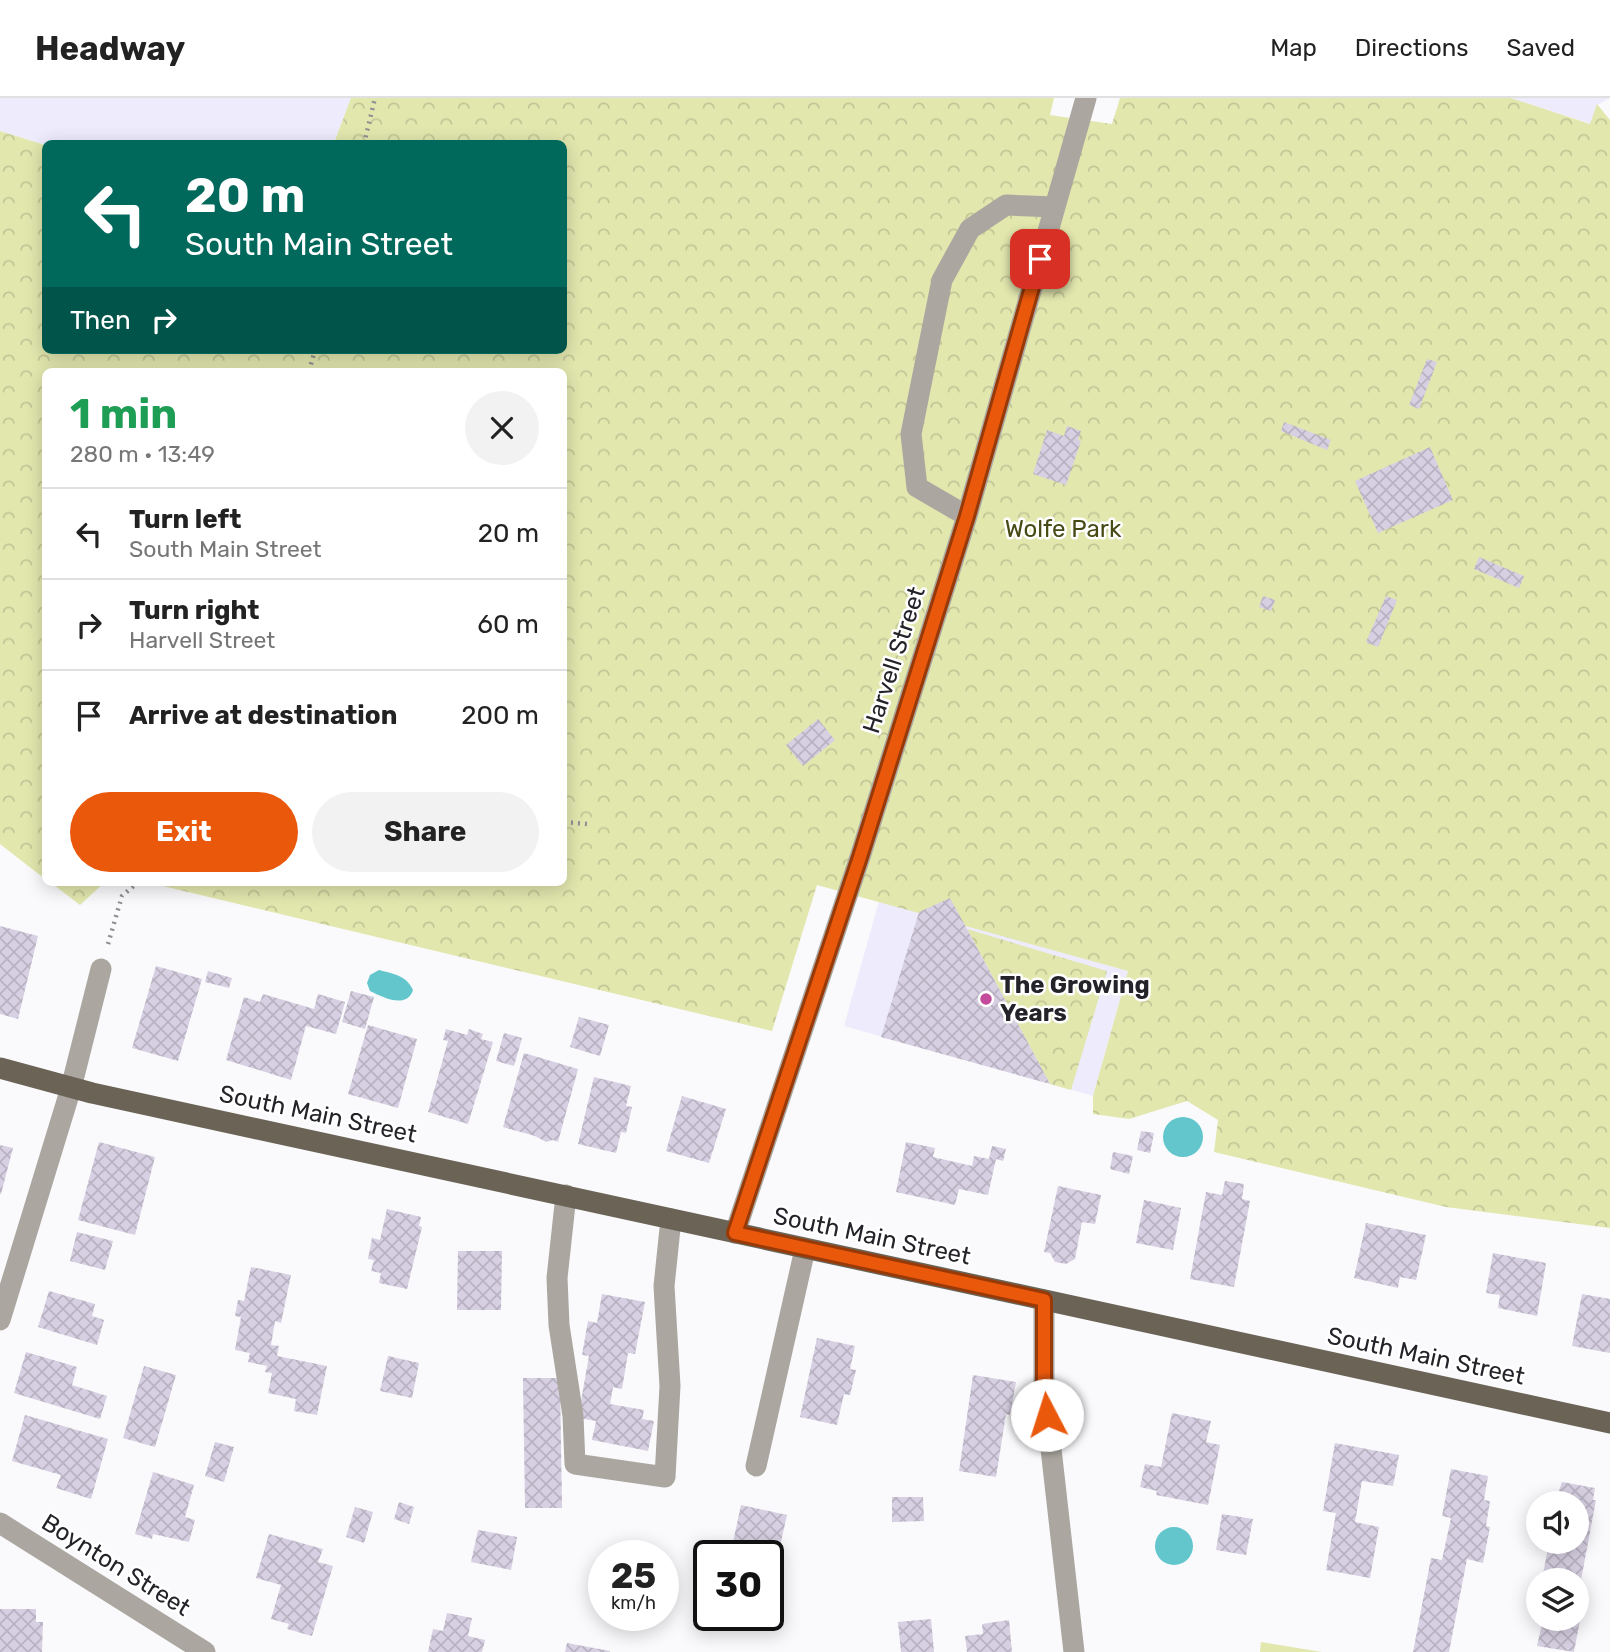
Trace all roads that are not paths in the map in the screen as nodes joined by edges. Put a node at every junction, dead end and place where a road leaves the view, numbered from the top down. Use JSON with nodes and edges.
{"nodes":[{"id":1,"x":1086,"y":98,"type":"edge"},
{"id":2,"x":1055,"y":208,"type":"junction"},
{"id":3,"x":967,"y":516,"type":"junction"},
{"id":4,"x":101,"y":969,"type":"road end"},
{"id":5,"x":0,"y":1068,"type":"edge"},
{"id":6,"x":71,"y":1087,"type":"junction"},
{"id":7,"x":566,"y":1195,"type":"junction"},
{"id":8,"x":671,"y":1219,"type":"junction"},
{"id":9,"x":735,"y":1233,"type":"junction"},
{"id":10,"x":805,"y":1249,"type":"junction"},
{"id":11,"x":1044,"y":1300,"type":"junction"},
{"id":12,"x":0,"y":1320,"type":"edge"},
{"id":13,"x":1610,"y":1423,"type":"edge"},
{"id":14,"x":756,"y":1466,"type":"dead end"},
{"id":15,"x":0,"y":1524,"type":"edge"},
{"id":16,"x":205,"y":1652,"type":"edge"},
{"id":17,"x":1074,"y":1652,"type":"edge"}],
"edges":[{"from":1,"to":2,"type":"street","name":"Harvell Street"},
{"from":2,"to":3,"type":"street","name":"Harvell Street"},
{"from":2,"to":3,"type":"street"},
{"from":3,"to":9,"type":"street","name":"Harvell Street"},
{"from":4,"to":6,"type":"street"},
{"from":5,"to":6,"type":"main road","name":"South Main Street"},
{"from":6,"to":7,"type":"main road","name":"South Main Street"},
{"from":6,"to":12,"type":"street"},
{"from":7,"to":8,"type":"main road","name":"South Main Street"},
{"from":7,"to":8,"type":"street"},
{"from":8,"to":9,"type":"main road","name":"South Main Street"},
{"from":9,"to":10,"type":"main road","name":"South Main Street"},
{"from":10,"to":11,"type":"main road","name":"South Main Street"},
{"from":10,"to":14,"type":"street"},
{"from":11,"to":13,"type":"main road","name":"South Main Street"},
{"from":11,"to":17,"type":"street"},
{"from":15,"to":16,"type":"street","name":"Boynton Street"}]}
